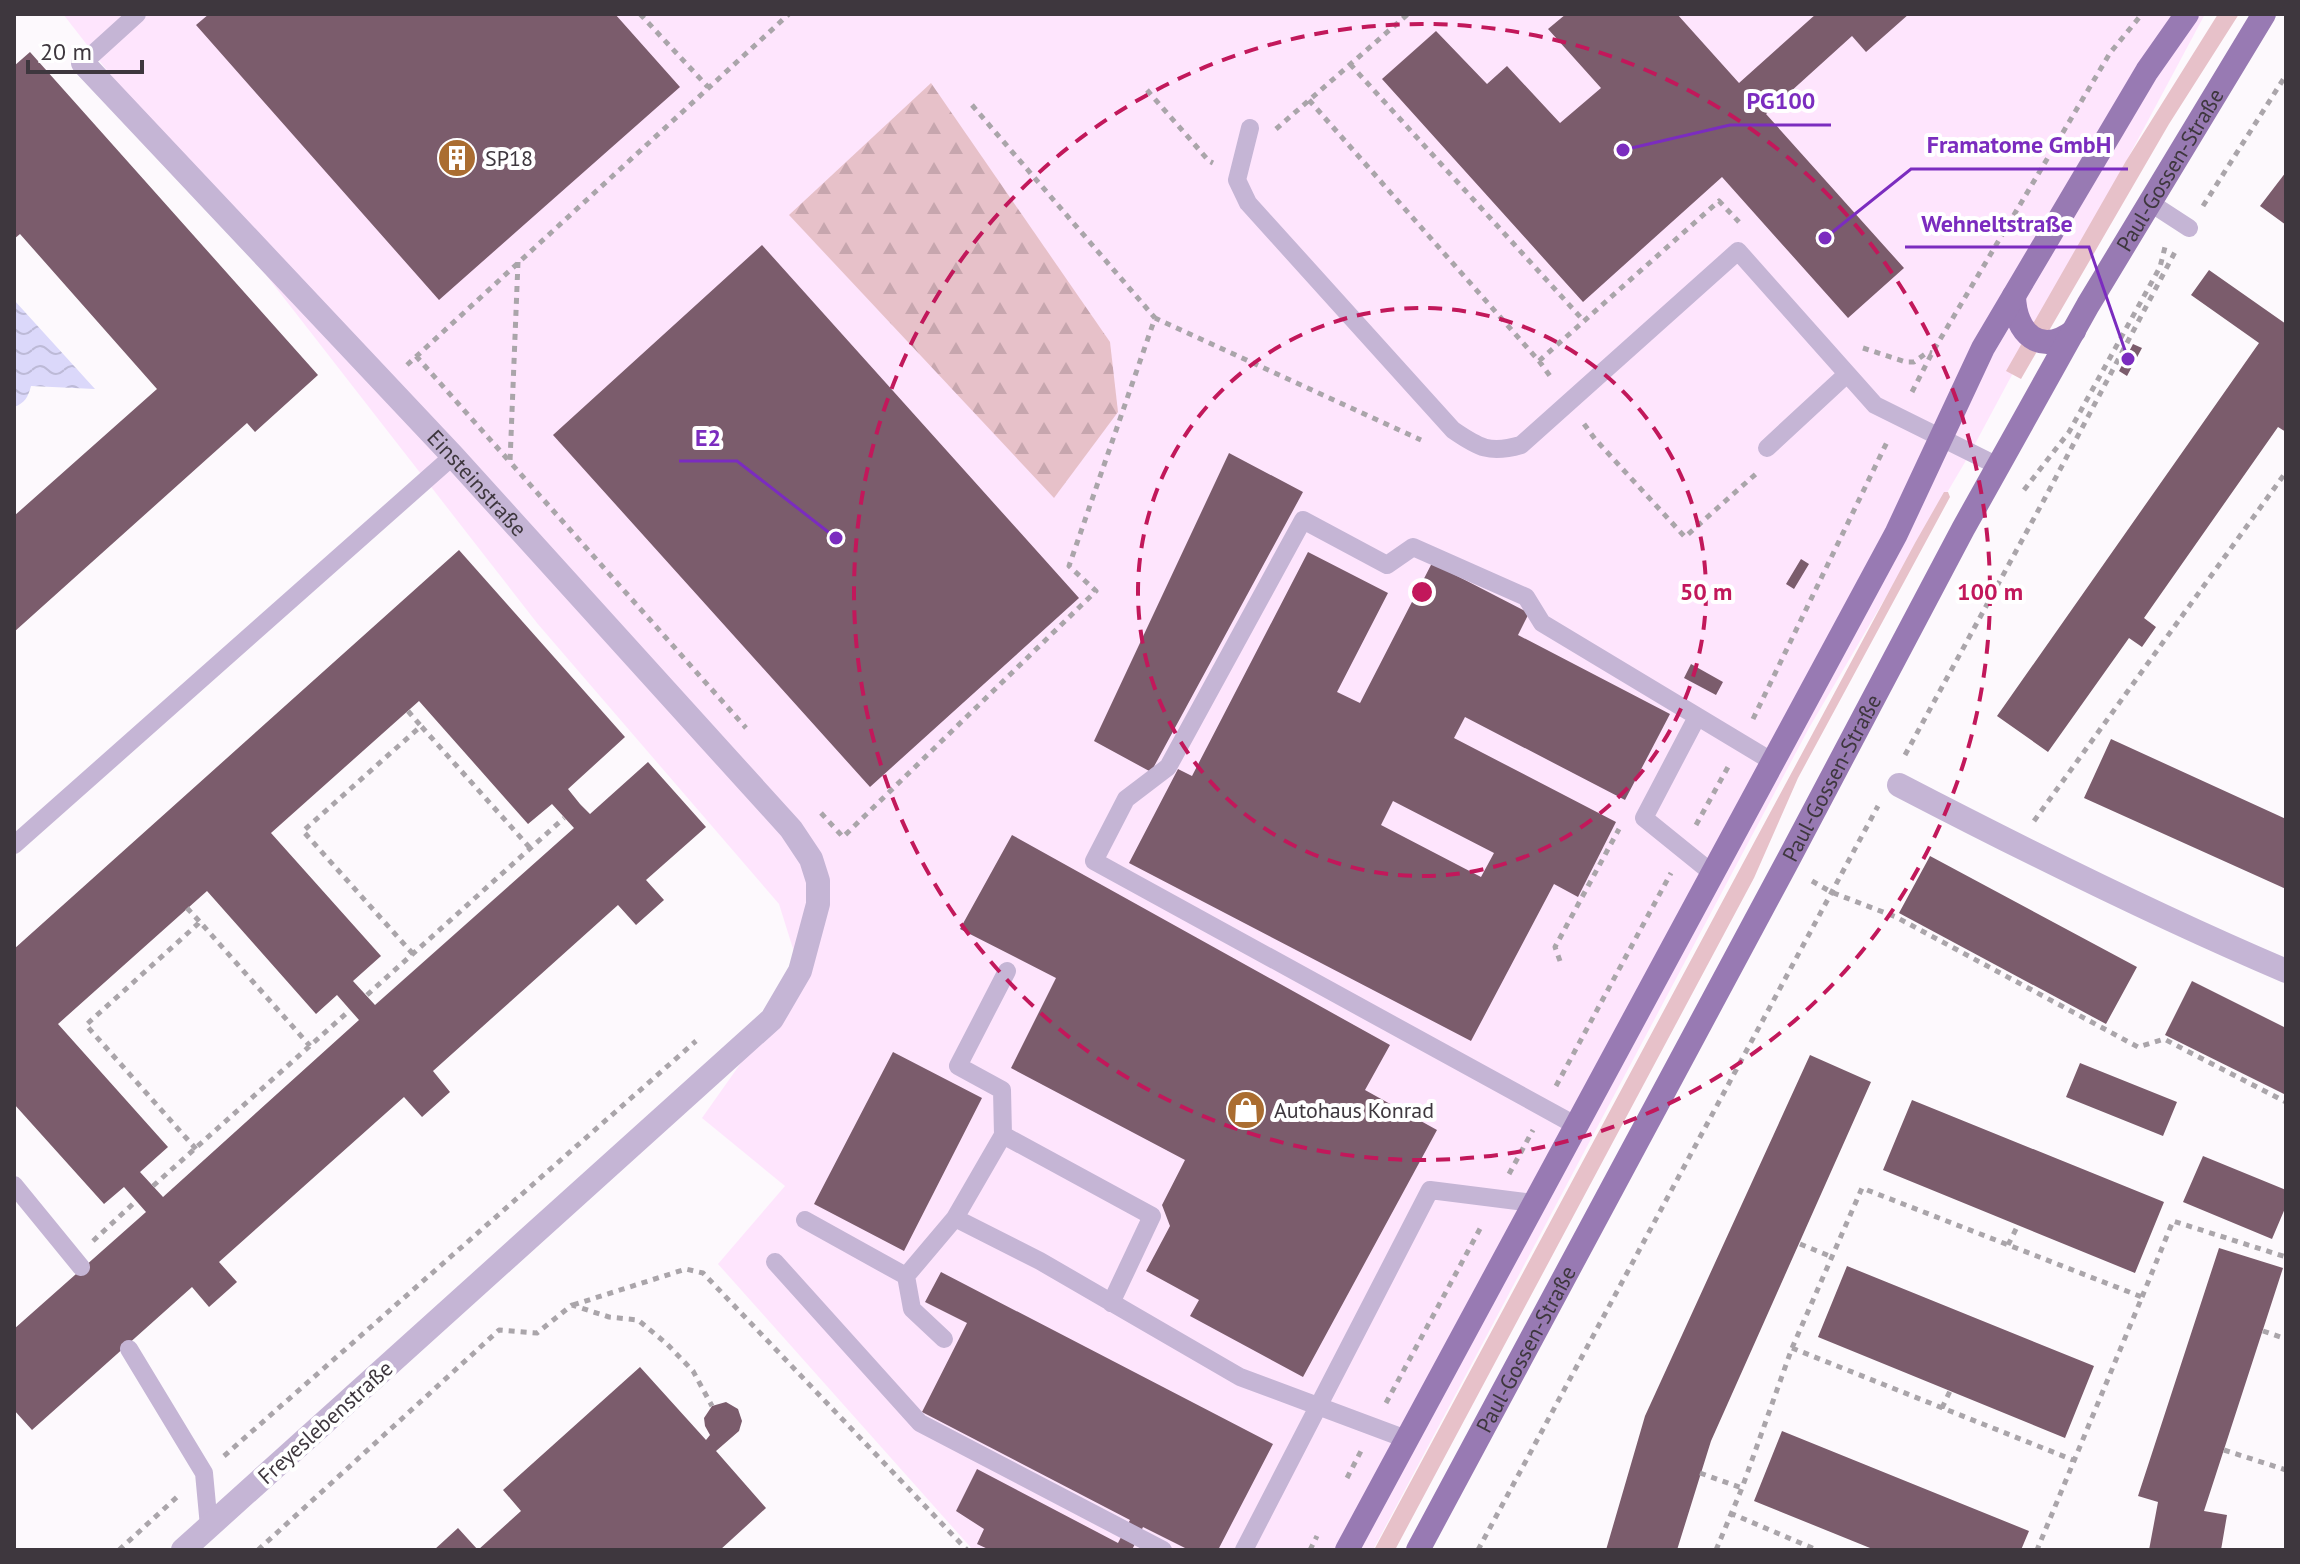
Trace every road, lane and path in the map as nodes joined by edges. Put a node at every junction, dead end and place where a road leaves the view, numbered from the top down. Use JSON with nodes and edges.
{"nodes":[{"id":1,"x":137,"y":14,"type":"edge"},
{"id":2,"x":640,"y":14,"type":"edge"},
{"id":3,"x":789,"y":14,"type":"edge"},
{"id":4,"x":1408,"y":14,"type":"edge"},
{"id":5,"x":2142,"y":14,"type":"edge"},
{"id":6,"x":2187,"y":14,"type":"edge"},
{"id":7,"x":2264,"y":14,"type":"edge"},
{"id":8,"x":83,"y":63,"type":"joint"},
{"id":9,"x":1350,"y":64,"type":"junction"},
{"id":10,"x":2286,"y":75,"type":"edge"},
{"id":11,"x":707,"y":88,"type":"junction"},
{"id":12,"x":1147,"y":90,"type":"dead end"},
{"id":13,"x":1309,"y":100,"type":"junction"},
{"id":14,"x":972,"y":105,"type":"dead end"},
{"id":15,"x":1250,"y":128,"type":"dead end"},
{"id":16,"x":1241,"y":159,"type":"junction"},
{"id":17,"x":2149,"y":202,"type":"junction"},
{"id":18,"x":2172,"y":217,"type":"junction"},
{"id":19,"x":2189,"y":228,"type":"junction"},
{"id":20,"x":518,"y":262,"type":"junction"},
{"id":21,"x":2014,"y":296,"type":"junction"},
{"id":22,"x":1155,"y":318,"type":"junction"},
{"id":23,"x":2074,"y":331,"type":"junction"},
{"id":24,"x":416,"y":356,"type":"junction"},
{"id":25,"x":1539,"y":361,"type":"junction"},
{"id":26,"x":1847,"y":374,"type":"junction"},
{"id":27,"x":388,"y":386,"type":"junction"},
{"id":28,"x":1569,"y":403,"type":"junction"},
{"id":29,"x":1899,"y":417,"type":"junction"},
{"id":30,"x":1453,"y":430,"type":"junction"},
{"id":31,"x":1941,"y":438,"type":"junction"},
{"id":32,"x":1767,"y":448,"type":"dead end"},
{"id":33,"x":2054,"y":451,"type":"dead end"},
{"id":34,"x":453,"y":456,"type":"junction"},
{"id":35,"x":510,"y":462,"type":"junction"},
{"id":36,"x":1998,"y":466,"type":"junction"},
{"id":37,"x":1763,"y":468,"type":"dead end"},
{"id":38,"x":2286,"y":472,"type":"edge"},
{"id":39,"x":1770,"y":685,"type":"dead end"},
{"id":40,"x":408,"y":711,"type":"dead end"},
{"id":41,"x":1697,"y":717,"type":"junction"},
{"id":42,"x":421,"y":726,"type":"junction"},
{"id":43,"x":756,"y":739,"type":"dead end"},
{"id":44,"x":1773,"y":762,"type":"junction"},
{"id":45,"x":1894,"y":782,"type":"junction"},
{"id":46,"x":2058,"y":788,"type":"dead end"},
{"id":47,"x":814,"y":805,"type":"dead end"},
{"id":48,"x":564,"y":818,"type":"dead end"},
{"id":49,"x":1644,"y":818,"type":"junction"},
{"id":50,"x":17,"y":837,"type":"edge"},
{"id":51,"x":531,"y":849,"type":"junction"},
{"id":52,"x":1712,"y":873,"type":"junction"},
{"id":53,"x":1810,"y":880,"type":"dead end"},
{"id":54,"x":1831,"y":892,"type":"junction"},
{"id":55,"x":187,"y":908,"type":"dead end"},
{"id":56,"x":200,"y":922,"type":"junction"},
{"id":57,"x":413,"y":954,"type":"junction"},
{"id":58,"x":1560,"y":961,"type":"dead end"},
{"id":59,"x":1007,"y":971,"type":"dead end"},
{"id":60,"x":2286,"y":971,"type":"edge"},
{"id":61,"x":367,"y":995,"type":"dead end"},
{"id":62,"x":350,"y":1010,"type":"dead end"},
{"id":63,"x":696,"y":1041,"type":"dead end"},
{"id":64,"x":310,"y":1046,"type":"junction"},
{"id":65,"x":2286,"y":1102,"type":"edge"},
{"id":66,"x":1575,"y":1125,"type":"junction"},
{"id":67,"x":1003,"y":1135,"type":"junction"},
{"id":68,"x":196,"y":1149,"type":"junction"},
{"id":69,"x":14,"y":1185,"type":"edge"},
{"id":70,"x":153,"y":1186,"type":"dead end"},
{"id":71,"x":136,"y":1201,"type":"dead end"},
{"id":72,"x":1533,"y":1203,"type":"junction"},
{"id":73,"x":955,"y":1218,"type":"junction"},
{"id":74,"x":805,"y":1220,"type":"dead end"},
{"id":75,"x":2018,"y":1225,"type":"dead end"},
{"id":76,"x":1800,"y":1244,"type":"dead end"},
{"id":77,"x":2008,"y":1245,"type":"junction"},
{"id":78,"x":1832,"y":1257,"type":"junction"},
{"id":79,"x":2286,"y":1257,"type":"edge"},
{"id":80,"x":78,"y":1262,"type":"joint"},
{"id":81,"x":775,"y":1262,"type":"dead end"},
{"id":82,"x":906,"y":1276,"type":"junction"},
{"id":83,"x":469,"y":1294,"type":"joint"},
{"id":84,"x":2142,"y":1297,"type":"junction"},
{"id":85,"x":1111,"y":1303,"type":"junction"},
{"id":86,"x":572,"y":1305,"type":"junction"},
{"id":87,"x":2263,"y":1331,"type":"dead end"},
{"id":88,"x":944,"y":1339,"type":"dead end"},
{"id":89,"x":2286,"y":1339,"type":"edge"},
{"id":90,"x":1792,"y":1348,"type":"junction"},
{"id":91,"x":129,"y":1349,"type":"dead end"},
{"id":92,"x":1950,"y":1391,"type":"dead end"},
{"id":93,"x":1318,"y":1405,"type":"junction"},
{"id":94,"x":712,"y":1406,"type":"dead end"},
{"id":95,"x":1942,"y":1408,"type":"junction"},
{"id":96,"x":1406,"y":1439,"type":"junction"},
{"id":97,"x":2224,"y":1450,"type":"dead end"},
{"id":98,"x":2073,"y":1460,"type":"junction"},
{"id":99,"x":2286,"y":1470,"type":"edge"},
{"id":100,"x":204,"y":1473,"type":"junction"},
{"id":101,"x":1700,"y":1473,"type":"dead end"},
{"id":102,"x":1742,"y":1488,"type":"junction"},
{"id":103,"x":1730,"y":1513,"type":"junction"},
{"id":104,"x":209,"y":1526,"type":"junction"},
{"id":105,"x":119,"y":1550,"type":"edge"},
{"id":106,"x":183,"y":1550,"type":"edge"},
{"id":107,"x":258,"y":1550,"type":"edge"},
{"id":108,"x":967,"y":1550,"type":"edge"},
{"id":109,"x":1163,"y":1550,"type":"edge"},
{"id":110,"x":1244,"y":1550,"type":"edge"},
{"id":111,"x":1347,"y":1550,"type":"edge"},
{"id":112,"x":1418,"y":1550,"type":"edge"},
{"id":113,"x":1478,"y":1550,"type":"edge"},
{"id":114,"x":1716,"y":1550,"type":"edge"},
{"id":115,"x":1817,"y":1550,"type":"edge"},
{"id":116,"x":2037,"y":1550,"type":"edge"}],
"edges":[{"from":1,"to":8,"type":"lane"},
{"from":2,"to":11,"type":"path"},
{"from":3,"to":11,"type":"path"},
{"from":4,"to":9,"type":"path"},
{"from":5,"to":29,"type":"path"},
{"from":6,"to":21,"type":"main road"},
{"from":7,"to":17,"type":"main road","name":"Paul-Gossen-Straße"},
{"from":8,"to":27,"type":"street","name":"Einsteinstraße"},
{"from":9,"to":13,"type":"path"},
{"from":9,"to":25,"type":"path"},
{"from":10,"to":19,"type":"path"},
{"from":11,"to":20,"type":"path"},
{"from":12,"to":16,"type":"path"},
{"from":13,"to":16,"type":"path"},
{"from":13,"to":25,"type":"path"},
{"from":14,"to":22,"type":"path"},
{"from":15,"to":16,"type":"lane"},
{"from":16,"to":30,"type":"lane"},
{"from":17,"to":18,"type":"lane"},
{"from":17,"to":23,"type":"main road","name":"Paul-Gossen-Straße"},
{"from":18,"to":19,"type":"lane"},
{"from":18,"to":33,"type":"path"},
{"from":19,"to":45,"type":"path"},
{"from":20,"to":24,"type":"path"},
{"from":20,"to":35,"type":"path"},
{"from":21,"to":23,"type":"main road"},
{"from":21,"to":31,"type":"main road"},
{"from":22,"to":30,"type":"path"},
{"from":22,"to":47,"type":"path"},
{"from":23,"to":36,"type":"main road","name":"Paul-Gossen-Straße"},
{"from":24,"to":27,"type":"path"},
{"from":24,"to":35,"type":"path"},
{"from":25,"to":28,"type":"path"},
{"from":26,"to":28,"type":"lane"},
{"from":26,"to":29,"type":"lane"},
{"from":26,"to":32,"type":"lane"},
{"from":27,"to":34,"type":"street","name":"Einsteinstraße"},
{"from":28,"to":30,"type":"lane"},
{"from":28,"to":37,"type":"path"},
{"from":29,"to":31,"type":"lane"},
{"from":29,"to":39,"type":"path"},
{"from":31,"to":36,"type":"lane"},
{"from":31,"to":44,"type":"main road"},
{"from":34,"to":50,"type":"lane"},
{"from":34,"to":83,"type":"street","name":"Einsteinstraße"},
{"from":35,"to":43,"type":"path"},
{"from":36,"to":112,"type":"main road","name":"Paul-Gossen-Straße"},
{"from":38,"to":46,"type":"path"},
{"from":40,"to":42,"type":"path"},
{"from":41,"to":44,"type":"lane"},
{"from":41,"to":49,"type":"lane"},
{"from":41,"to":66,"type":"lane"},
{"from":42,"to":51,"type":"path"},
{"from":42,"to":57,"type":"path"},
{"from":44,"to":52,"type":"main road"},
{"from":45,"to":54,"type":"path"},
{"from":45,"to":60,"type":"street"},
{"from":48,"to":51,"type":"path"},
{"from":49,"to":52,"type":"lane"},
{"from":49,"to":58,"type":"path"},
{"from":51,"to":57,"type":"path"},
{"from":52,"to":66,"type":"main road"},
{"from":53,"to":54,"type":"path"},
{"from":54,"to":65,"type":"path"},
{"from":54,"to":113,"type":"path"},
{"from":55,"to":56,"type":"path"},
{"from":56,"to":64,"type":"path"},
{"from":56,"to":68,"type":"path"},
{"from":57,"to":61,"type":"path"},
{"from":59,"to":67,"type":"lane"},
{"from":62,"to":64,"type":"path"},
{"from":63,"to":100,"type":"path"},
{"from":64,"to":68,"type":"path"},
{"from":66,"to":72,"type":"main road"},
{"from":67,"to":73,"type":"lane"},
{"from":67,"to":85,"type":"lane"},
{"from":68,"to":70,"type":"path"},
{"from":69,"to":80,"type":"lane"},
{"from":71,"to":80,"type":"path"},
{"from":72,"to":93,"type":"lane"},
{"from":72,"to":96,"type":"main road"},
{"from":73,"to":82,"type":"lane"},
{"from":73,"to":85,"type":"lane"},
{"from":74,"to":82,"type":"lane"},
{"from":75,"to":77,"type":"path"},
{"from":76,"to":78,"type":"path"},
{"from":77,"to":78,"type":"path"},
{"from":77,"to":84,"type":"path"},
{"from":78,"to":90,"type":"path"},
{"from":79,"to":84,"type":"path"},
{"from":81,"to":109,"type":"lane"},
{"from":82,"to":88,"type":"lane"},
{"from":83,"to":104,"type":"street","name":"Freyeslebenstraße"},
{"from":84,"to":98,"type":"path"},
{"from":85,"to":93,"type":"lane"},
{"from":86,"to":94,"type":"path"},
{"from":86,"to":107,"type":"path"},
{"from":86,"to":108,"type":"path"},
{"from":87,"to":89,"type":"path"},
{"from":90,"to":95,"type":"path"},
{"from":90,"to":102,"type":"path"},
{"from":91,"to":100,"type":"lane"},
{"from":92,"to":95,"type":"path"},
{"from":93,"to":96,"type":"lane"},
{"from":93,"to":110,"type":"lane"},
{"from":95,"to":98,"type":"path"},
{"from":96,"to":111,"type":"main road"},
{"from":97,"to":99,"type":"path"},
{"from":98,"to":116,"type":"path"},
{"from":100,"to":104,"type":"lane"},
{"from":100,"to":105,"type":"path"},
{"from":101,"to":102,"type":"path"},
{"from":102,"to":103,"type":"path"},
{"from":103,"to":114,"type":"path"},
{"from":103,"to":115,"type":"path"},
{"from":104,"to":106,"type":"street","name":"Freyeslebenstraße"}]}
